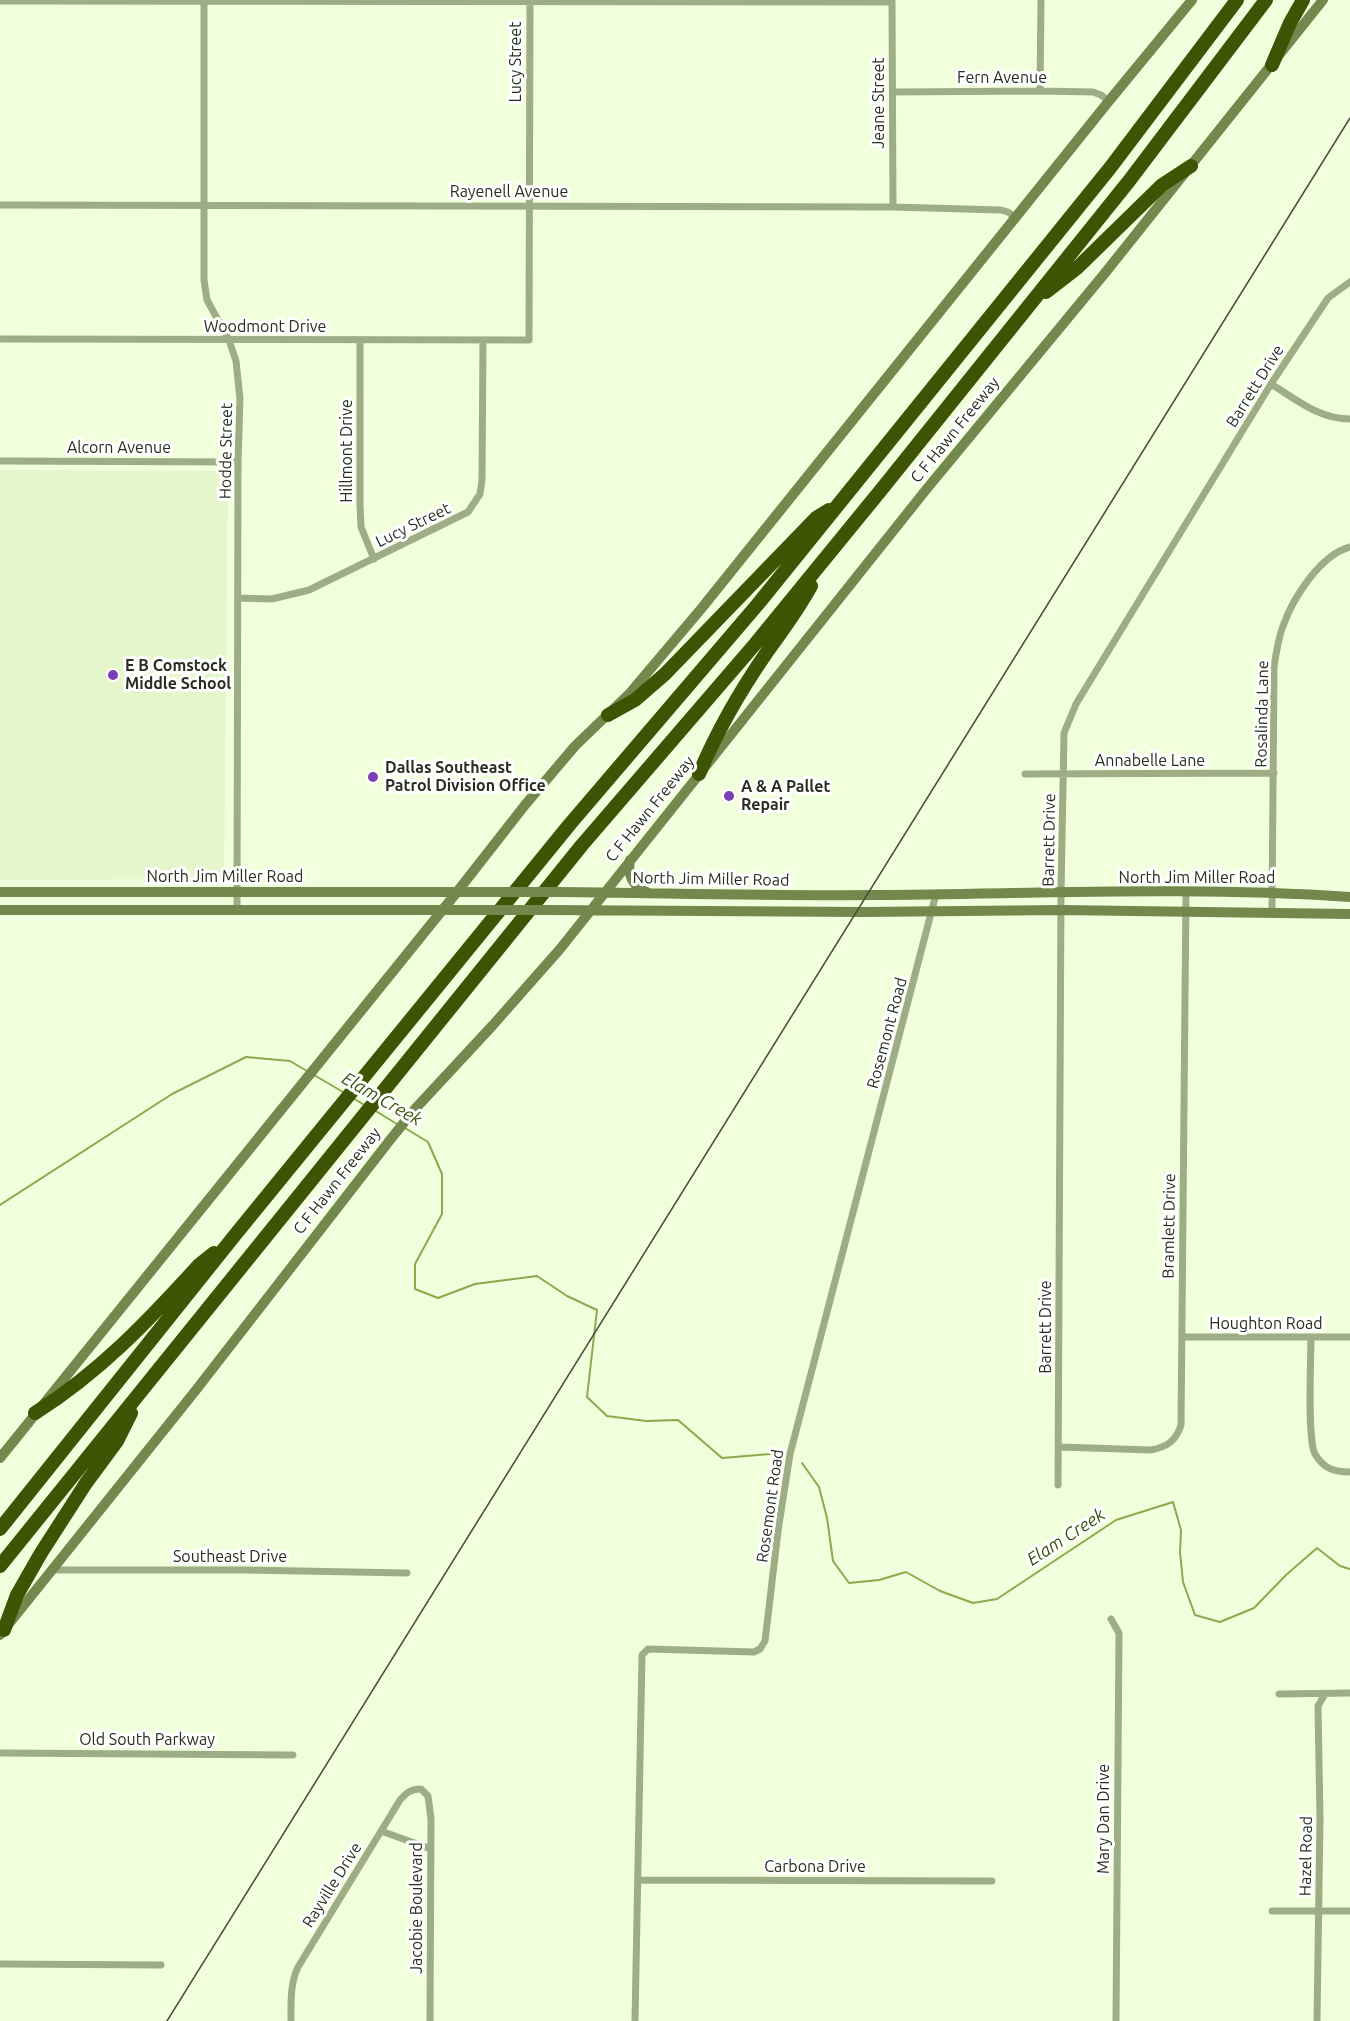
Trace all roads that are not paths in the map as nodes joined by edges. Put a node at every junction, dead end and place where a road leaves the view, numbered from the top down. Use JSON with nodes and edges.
{"nodes":[{"id":1,"x":1041,"y":0,"type":"edge"},
{"id":2,"x":1191,"y":0,"type":"edge"},
{"id":3,"x":1237,"y":0,"type":"edge"},
{"id":4,"x":1266,"y":0,"type":"edge"},
{"id":5,"x":1304,"y":0,"type":"edge"},
{"id":6,"x":1323,"y":0,"type":"edge"},
{"id":7,"x":0,"y":1,"type":"edge"},
{"id":8,"x":204,"y":1,"type":"edge"},
{"id":9,"x":530,"y":1,"type":"edge"},
{"id":10,"x":892,"y":1,"type":"edge"},
{"id":11,"x":1272,"y":65,"type":"junction"},
{"id":12,"x":1040,"y":91,"type":"junction"},
{"id":13,"x":893,"y":92,"type":"junction"},
{"id":14,"x":1108,"y":100,"type":"junction"},
{"id":15,"x":1191,"y":166,"type":"junction"},
{"id":16,"x":0,"y":205,"type":"edge"},
{"id":17,"x":204,"y":206,"type":"junction"},
{"id":18,"x":529,"y":206,"type":"junction"},
{"id":19,"x":893,"y":207,"type":"junction"},
{"id":20,"x":1016,"y":218,"type":"junction"},
{"id":21,"x":1350,"y":282,"type":"edge"},
{"id":22,"x":1030,"y":303,"type":"junction"},
{"id":23,"x":0,"y":339,"type":"edge"},
{"id":24,"x":229,"y":340,"type":"junction"},
{"id":25,"x":483,"y":340,"type":"junction"},
{"id":26,"x":529,"y":340,"type":"joint"},
{"id":27,"x":360,"y":341,"type":"junction"},
{"id":28,"x":1271,"y":384,"type":"junction"},
{"id":29,"x":1350,"y":419,"type":"edge"},
{"id":30,"x":0,"y":461,"type":"edge"},
{"id":31,"x":238,"y":462,"type":"junction"},
{"id":32,"x":840,"y":502,"type":"junction"},
{"id":33,"x":1350,"y":547,"type":"edge"},
{"id":34,"x":374,"y":559,"type":"junction"},
{"id":35,"x":824,"y":561,"type":"junction"},
{"id":36,"x":238,"y":598,"type":"junction"},
{"id":37,"x":608,"y":715,"type":"junction"},
{"id":38,"x":1274,"y":773,"type":"junction"},
{"id":39,"x":699,"y":774,"type":"junction"},
{"id":40,"x":1025,"y":774,"type":"dead end"},
{"id":41,"x":1063,"y":775,"type":"junction"},
{"id":42,"x":630,"y":860,"type":"junction"},
{"id":43,"x":237,"y":891,"type":"junction"},
{"id":44,"x":382,"y":891,"type":"junction"},
{"id":45,"x":0,"y":892,"type":"edge"},
{"id":46,"x":39,"y":892,"type":"junction"},
{"id":47,"x":115,"y":892,"type":"junction"},
{"id":48,"x":315,"y":892,"type":"junction"},
{"id":49,"x":458,"y":892,"type":"junction"},
{"id":50,"x":604,"y":892,"type":"junction"},
{"id":51,"x":1061,"y":892,"type":"junction"},
{"id":52,"x":1186,"y":892,"type":"junction"},
{"id":53,"x":1273,"y":893,"type":"junction"},
{"id":54,"x":936,"y":894,"type":"junction"},
{"id":55,"x":661,"y":895,"type":"junction"},
{"id":56,"x":1350,"y":897,"type":"edge"},
{"id":57,"x":39,"y":909,"type":"junction"},
{"id":58,"x":237,"y":909,"type":"junction"},
{"id":59,"x":314,"y":909,"type":"junction"},
{"id":60,"x":0,"y":910,"type":"edge"},
{"id":61,"x":115,"y":910,"type":"junction"},
{"id":62,"x":384,"y":910,"type":"junction"},
{"id":63,"x":441,"y":910,"type":"junction"},
{"id":64,"x":932,"y":910,"type":"junction"},
{"id":65,"x":1061,"y":910,"type":"junction"},
{"id":66,"x":1186,"y":910,"type":"junction"},
{"id":67,"x":591,"y":911,"type":"junction"},
{"id":68,"x":1272,"y":911,"type":"junction"},
{"id":69,"x":1350,"y":914,"type":"edge"},
{"id":70,"x":235,"y":1235,"type":"junction"},
{"id":71,"x":1182,"y":1337,"type":"junction"},
{"id":72,"x":1311,"y":1337,"type":"junction"},
{"id":73,"x":1350,"y":1337,"type":"edge"},
{"id":74,"x":144,"y":1388,"type":"junction"},
{"id":75,"x":35,"y":1413,"type":"junction"},
{"id":76,"x":1059,"y":1447,"type":"junction"},
{"id":77,"x":0,"y":1458,"type":"edge"},
{"id":78,"x":1350,"y":1472,"type":"edge"},
{"id":79,"x":1058,"y":1485,"type":"dead end"},
{"id":80,"x":0,"y":1529,"type":"edge"},
{"id":81,"x":0,"y":1566,"type":"edge"},
{"id":82,"x":52,"y":1570,"type":"junction"},
{"id":83,"x":407,"y":1573,"type":"dead end"},
{"id":84,"x":1111,"y":1619,"type":"dead end"},
{"id":85,"x":2,"y":1633,"type":"edge"},
{"id":86,"x":1350,"y":1693,"type":"edge"},
{"id":87,"x":1279,"y":1694,"type":"dead end"},
{"id":88,"x":1325,"y":1694,"type":"junction"},
{"id":89,"x":0,"y":1753,"type":"edge"},
{"id":90,"x":293,"y":1755,"type":"dead end"},
{"id":91,"x":428,"y":1796,"type":"joint"},
{"id":92,"x":381,"y":1831,"type":"junction"},
{"id":93,"x":431,"y":1849,"type":"junction"},
{"id":94,"x":638,"y":1880,"type":"junction"},
{"id":95,"x":992,"y":1881,"type":"dead end"},
{"id":96,"x":1272,"y":1911,"type":"dead end"},
{"id":97,"x":1318,"y":1911,"type":"junction"},
{"id":98,"x":1350,"y":1911,"type":"edge"},
{"id":99,"x":0,"y":1964,"type":"edge"},
{"id":100,"x":161,"y":1965,"type":"dead end"},
{"id":101,"x":291,"y":2021,"type":"edge"},
{"id":102,"x":430,"y":2021,"type":"edge"},
{"id":103,"x":635,"y":2021,"type":"edge"},
{"id":104,"x":1116,"y":2021,"type":"edge"},
{"id":105,"x":1317,"y":2021,"type":"edge"}],
"edges":[{"from":1,"to":12,"type":"street"},
{"from":2,"to":14,"type":"main road"},
{"from":3,"to":32,"type":"highway"},
{"from":4,"to":22,"type":"highway","name":"C F Hawn Freeway"},
{"from":5,"to":11,"type":"highway"},
{"from":6,"to":11,"type":"main road","name":"C F Hawn Freeway"},
{"from":7,"to":8,"type":"street"},
{"from":8,"to":9,"type":"street"},
{"from":8,"to":17,"type":"street","name":"Hodde Street"},
{"from":9,"to":10,"type":"street"},
{"from":9,"to":18,"type":"street","name":"Lucy Street"},
{"from":10,"to":13,"type":"street","name":"Jeane Street"},
{"from":11,"to":15,"type":"main road","name":"C F Hawn Freeway"},
{"from":12,"to":13,"type":"street","name":"Fern Avenue"},
{"from":12,"to":14,"type":"street","name":"Fern Avenue"},
{"from":13,"to":19,"type":"street","name":"Jeane Street"},
{"from":14,"to":20,"type":"main road"},
{"from":15,"to":22,"type":"highway"},
{"from":15,"to":39,"type":"main road","name":"C F Hawn Freeway"},
{"from":16,"to":17,"type":"street","name":"Rayenell Avenue"},
{"from":17,"to":18,"type":"street","name":"Rayenell Avenue"},
{"from":17,"to":24,"type":"street","name":"Hodde Street"},
{"from":18,"to":19,"type":"street","name":"Rayenell Avenue"},
{"from":18,"to":26,"type":"street","name":"Lucy Street"},
{"from":19,"to":20,"type":"street","name":"Rayenell Avenue"},
{"from":20,"to":37,"type":"main road"},
{"from":21,"to":28,"type":"street","name":"Barrett Drive"},
{"from":22,"to":35,"type":"highway","name":"C F Hawn Freeway"},
{"from":23,"to":24,"type":"street","name":"Woodmont Drive"},
{"from":24,"to":27,"type":"street","name":"Woodmont Drive"},
{"from":24,"to":31,"type":"street","name":"Hodde Street"},
{"from":25,"to":26,"type":"street","name":"Woodmont Drive"},
{"from":25,"to":27,"type":"street","name":"Woodmont Drive"},
{"from":25,"to":34,"type":"street","name":"Lucy Street"},
{"from":27,"to":34,"type":"street","name":"Hillmont Drive"},
{"from":28,"to":29,"type":"street"},
{"from":28,"to":41,"type":"street","name":"Barrett Drive"},
{"from":30,"to":31,"type":"street","name":"Alcorn Avenue"},
{"from":31,"to":36,"type":"street","name":"Hodde Street"},
{"from":32,"to":37,"type":"highway"},
{"from":32,"to":70,"type":"highway"},
{"from":33,"to":38,"type":"street","name":"Rosalinda Lane"},
{"from":34,"to":36,"type":"street","name":"Lucy Street"},
{"from":35,"to":39,"type":"highway"},
{"from":35,"to":74,"type":"highway","name":"C F Hawn Freeway"},
{"from":36,"to":43,"type":"street","name":"Hodde Street"},
{"from":37,"to":49,"type":"main road"},
{"from":38,"to":41,"type":"street","name":"Annabelle Lane"},
{"from":38,"to":53,"type":"street","name":"Rosalinda Lane"},
{"from":39,"to":42,"type":"main road","name":"C F Hawn Freeway"},
{"from":40,"to":41,"type":"street","name":"Annabelle Lane"},
{"from":41,"to":51,"type":"street","name":"Barrett Drive"},
{"from":42,"to":50,"type":"main road","name":"C F Hawn Freeway"},
{"from":42,"to":55,"type":"main road"},
{"from":43,"to":47,"type":"main road","name":"North Jim Miller Road"},
{"from":43,"to":48,"type":"main road","name":"North Jim Miller Road"},
{"from":43,"to":58,"type":"street","name":"Hodde Street"},
{"from":44,"to":48,"type":"main road","name":"North Jim Miller Road"},
{"from":44,"to":49,"type":"main road","name":"North Jim Miller Road"},
{"from":44,"to":62,"type":"main road"},
{"from":45,"to":46,"type":"main road","name":"North Jim Miller Road"},
{"from":46,"to":47,"type":"main road","name":"North Jim Miller Road"},
{"from":46,"to":57,"type":"main road"},
{"from":47,"to":61,"type":"main road"},
{"from":48,"to":59,"type":"main road"},
{"from":49,"to":50,"type":"main road","name":"North Jim Miller Road","bridge":true},
{"from":49,"to":63,"type":"main road"},
{"from":50,"to":55,"type":"main road","name":"North Jim Miller Road"},
{"from":50,"to":67,"type":"main road","name":"C F Hawn Freeway"},
{"from":51,"to":52,"type":"main road","name":"North Jim Miller Road"},
{"from":51,"to":54,"type":"main road","name":"North Jim Miller Road"},
{"from":51,"to":65,"type":"street","name":"Barrett Drive"},
{"from":52,"to":53,"type":"main road","name":"North Jim Miller Road"},
{"from":52,"to":66,"type":"street","name":"Bramlett Drive"},
{"from":53,"to":56,"type":"main road","name":"North Jim Miller Road"},
{"from":53,"to":68,"type":"street","name":"Rosalinda Lane"},
{"from":54,"to":55,"type":"main road","name":"North Jim Miller Road"},
{"from":54,"to":64,"type":"street","name":"Rosemont Road"},
{"from":57,"to":60,"type":"main road","name":"North Jim Miller Road"},
{"from":57,"to":61,"type":"main road","name":"North Jim Miller Road"},
{"from":58,"to":59,"type":"main road","name":"North Jim Miller Road"},
{"from":58,"to":61,"type":"main road","name":"North Jim Miller Road"},
{"from":59,"to":62,"type":"main road","name":"North Jim Miller Road"},
{"from":62,"to":63,"type":"main road","name":"North Jim Miller Road"},
{"from":63,"to":67,"type":"main road","name":"North Jim Miller Road","bridge":true},
{"from":63,"to":75,"type":"main road"},
{"from":64,"to":65,"type":"main road","name":"North Jim Miller Road"},
{"from":64,"to":67,"type":"main road","name":"North Jim Miller Road"},
{"from":64,"to":94,"type":"street","name":"Rosemont Road"},
{"from":65,"to":66,"type":"main road","name":"North Jim Miller Road"},
{"from":65,"to":76,"type":"street","name":"Barrett Drive"},
{"from":66,"to":68,"type":"main road","name":"North Jim Miller Road"},
{"from":66,"to":71,"type":"street","name":"Bramlett Drive"},
{"from":67,"to":82,"type":"main road","name":"C F Hawn Freeway"},
{"from":68,"to":69,"type":"main road","name":"North Jim Miller Road"},
{"from":70,"to":75,"type":"highway"},
{"from":70,"to":80,"type":"highway"},
{"from":71,"to":72,"type":"street","name":"Houghton Road"},
{"from":71,"to":76,"type":"street","name":"Bramlett Drive"},
{"from":72,"to":73,"type":"street","name":"Houghton Road"},
{"from":72,"to":78,"type":"street"},
{"from":74,"to":81,"type":"highway","name":"C F Hawn Freeway"},
{"from":74,"to":85,"type":"highway"},
{"from":75,"to":77,"type":"main road"},
{"from":76,"to":79,"type":"street","name":"Barrett Drive"},
{"from":82,"to":83,"type":"street","name":"Southeast Drive"},
{"from":82,"to":85,"type":"main road","name":"C F Hawn Freeway"},
{"from":84,"to":104,"type":"street","name":"Mary Dan Drive"},
{"from":86,"to":88,"type":"street"},
{"from":87,"to":88,"type":"street"},
{"from":88,"to":97,"type":"street","name":"Hazel Road"},
{"from":89,"to":90,"type":"street","name":"Old South Parkway"},
{"from":91,"to":92,"type":"street","name":"Rayville Drive"},
{"from":91,"to":93,"type":"street","name":"Jacobie Boulevard"},
{"from":92,"to":93,"type":"street"},
{"from":92,"to":101,"type":"street","name":"Rayville Drive"},
{"from":93,"to":102,"type":"street","name":"Jacobie Boulevard"},
{"from":94,"to":95,"type":"street","name":"Carbona Drive"},
{"from":94,"to":103,"type":"street","name":"Rosemont Road"},
{"from":96,"to":97,"type":"street"},
{"from":97,"to":98,"type":"street"},
{"from":97,"to":105,"type":"street","name":"Hazel Road"},
{"from":99,"to":100,"type":"street"}]}
